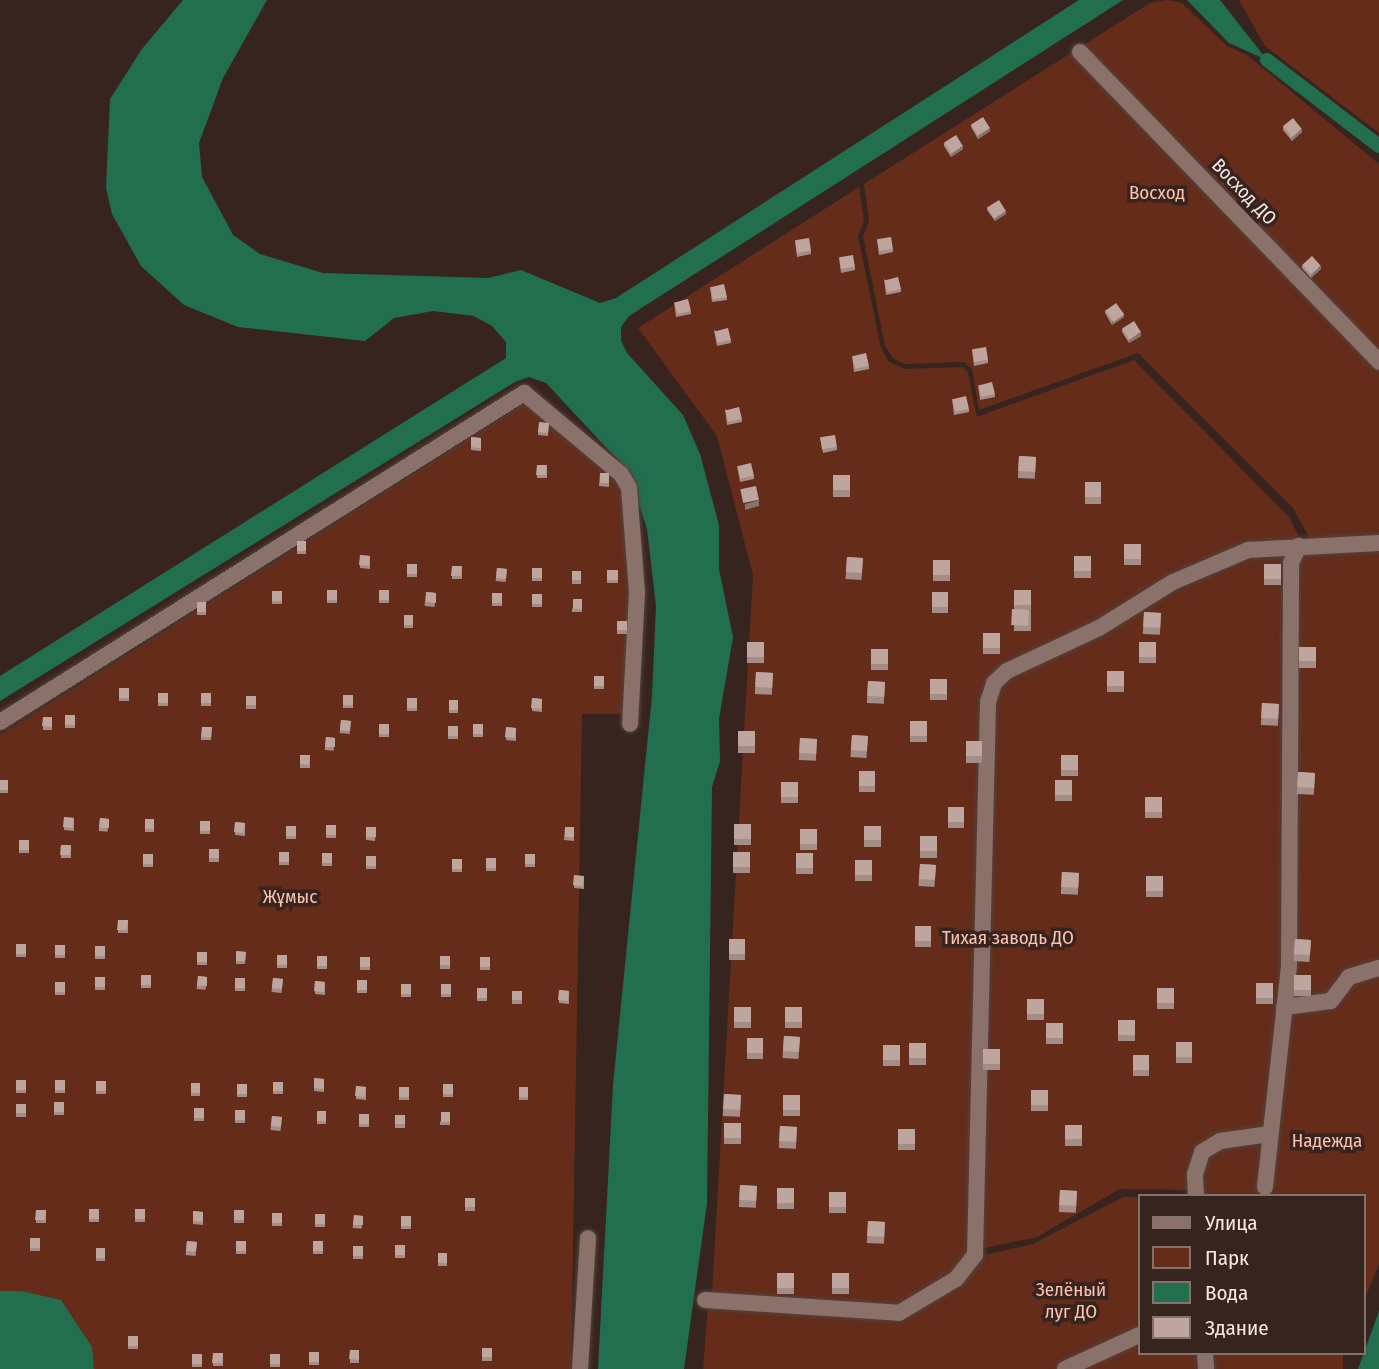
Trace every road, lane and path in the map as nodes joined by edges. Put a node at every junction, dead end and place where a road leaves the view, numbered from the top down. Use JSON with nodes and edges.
{"nodes":[{"id":1,"x":1080,"y":52,"type":"dead end"},
{"id":2,"x":1379,"y":362,"type":"edge"},
{"id":3,"x":1379,"y":543,"type":"edge"},
{"id":4,"x":1299,"y":546,"type":"junction"},
{"id":5,"x":0,"y":722,"type":"edge"},
{"id":6,"x":630,"y":724,"type":"dead end"},
{"id":7,"x":1379,"y":968,"type":"edge"},
{"id":8,"x":1284,"y":1007,"type":"junction"},
{"id":9,"x":1270,"y":1135,"type":"junction"},
{"id":10,"x":1265,"y":1187,"type":"dead end"},
{"id":11,"x":1196,"y":1194,"type":"edge"},
{"id":12,"x":588,"y":1238,"type":"dead end"},
{"id":13,"x":705,"y":1300,"type":"dead end"},
{"id":14,"x":1138,"y":1335,"type":"edge"},
{"id":15,"x":580,"y":1369,"type":"edge"},
{"id":16,"x":1065,"y":1369,"type":"edge"}],
"edges":[{"from":1,"to":2,"type":"street","name":"Восход ДО"},
{"from":3,"to":4,"type":"street"},
{"from":4,"to":8,"type":"street"},
{"from":4,"to":13,"type":"street"},
{"from":5,"to":6,"type":"street"},
{"from":7,"to":8,"type":"street"},
{"from":8,"to":9,"type":"street"},
{"from":9,"to":10,"type":"street"},
{"from":9,"to":11,"type":"street"},
{"from":12,"to":15,"type":"street"},
{"from":14,"to":16,"type":"street"}]}
